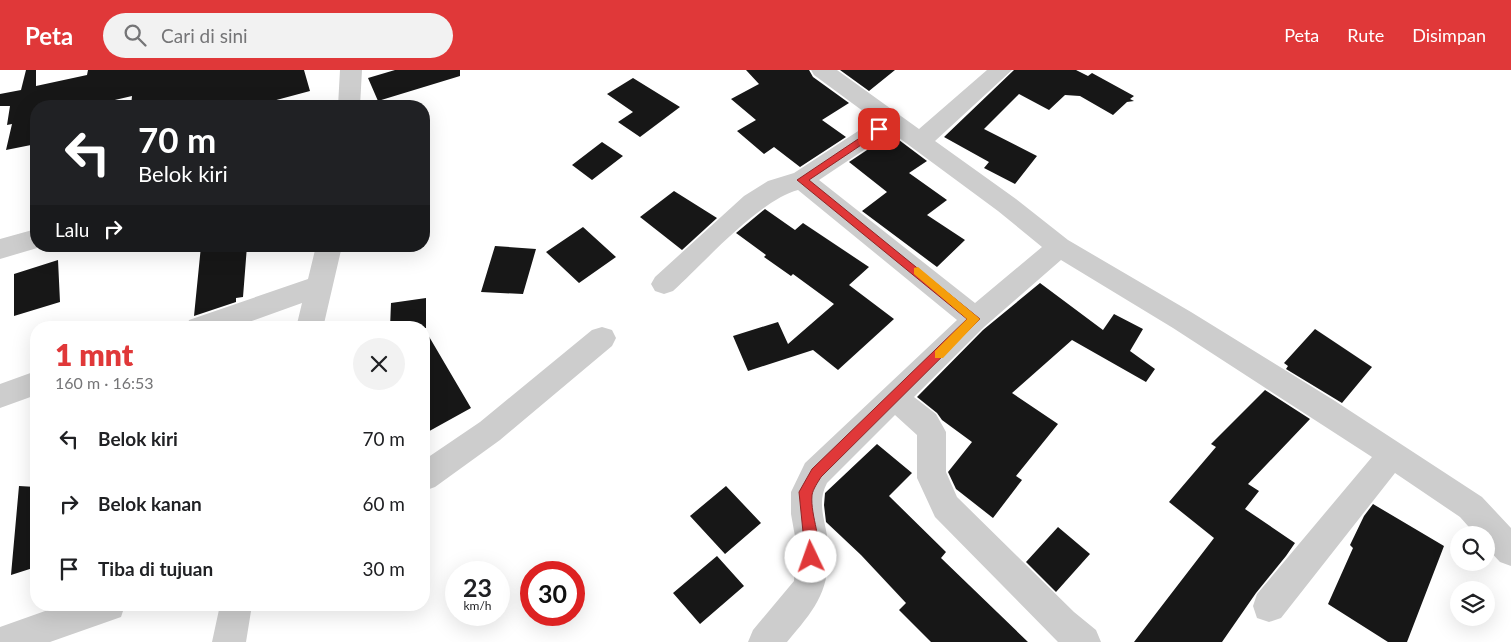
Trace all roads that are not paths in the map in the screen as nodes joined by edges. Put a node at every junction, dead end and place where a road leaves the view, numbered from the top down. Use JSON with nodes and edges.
{"nodes":[{"id":1,"x":351,"y":70,"type":"edge"},
{"id":2,"x":822,"y":70,"type":"edge"},
{"id":3,"x":1001,"y":70,"type":"edge"},
{"id":4,"x":349,"y":100,"type":"edge"},
{"id":5,"x":892,"y":120,"type":"junction"},
{"id":6,"x":919,"y":142,"type":"junction"},
{"id":7,"x":802,"y":180,"type":"junction"},
{"id":8,"x":30,"y":240,"type":"edge"},
{"id":9,"x":1060,"y":247,"type":"junction"},
{"id":10,"x":0,"y":248,"type":"edge"},
{"id":11,"x":328,"y":252,"type":"edge"},
{"id":12,"x":664,"y":284,"type":"dead end"},
{"id":13,"x":319,"y":286,"type":"junction"},
{"id":14,"x":975,"y":319,"type":"junction"},
{"id":15,"x":219,"y":321,"type":"edge"},
{"id":16,"x":311,"y":321,"type":"edge"},
{"id":17,"x":602,"y":338,"type":"dead end"},
{"id":18,"x":30,"y":386,"type":"edge"},
{"id":19,"x":0,"y":396,"type":"edge"},
{"id":20,"x":892,"y":399,"type":"junction"},
{"id":21,"x":1393,"y":454,"type":"junction"},
{"id":22,"x":430,"y":473,"type":"edge"},
{"id":23,"x":1511,"y":551,"type":"edge"},
{"id":24,"x":1268,"y":606,"type":"dead end"},
{"id":25,"x":93,"y":611,"type":"edge"},
{"id":26,"x":235,"y":611,"type":"edge"},
{"id":27,"x":3,"y":642,"type":"edge"},
{"id":28,"x":229,"y":642,"type":"edge"},
{"id":29,"x":765,"y":642,"type":"edge"},
{"id":30,"x":1084,"y":642,"type":"edge"}],
"edges":[{"from":1,"to":4,"type":"street"},
{"from":2,"to":5,"type":"street"},
{"from":3,"to":6,"type":"street"},
{"from":5,"to":6,"type":"street"},
{"from":5,"to":7,"type":"street"},
{"from":6,"to":9,"type":"street"},
{"from":7,"to":12,"type":"street"},
{"from":7,"to":14,"type":"street"},
{"from":8,"to":10,"type":"street"},
{"from":9,"to":14,"type":"street"},
{"from":9,"to":21,"type":"street"},
{"from":11,"to":13,"type":"street"},
{"from":13,"to":15,"type":"street"},
{"from":13,"to":16,"type":"street"},
{"from":14,"to":20,"type":"street"},
{"from":17,"to":22,"type":"street"},
{"from":18,"to":19,"type":"street"},
{"from":20,"to":29,"type":"street"},
{"from":20,"to":30,"type":"street"},
{"from":21,"to":23,"type":"street"},
{"from":21,"to":24,"type":"street"},
{"from":25,"to":27,"type":"street"},
{"from":26,"to":28,"type":"street"}]}
